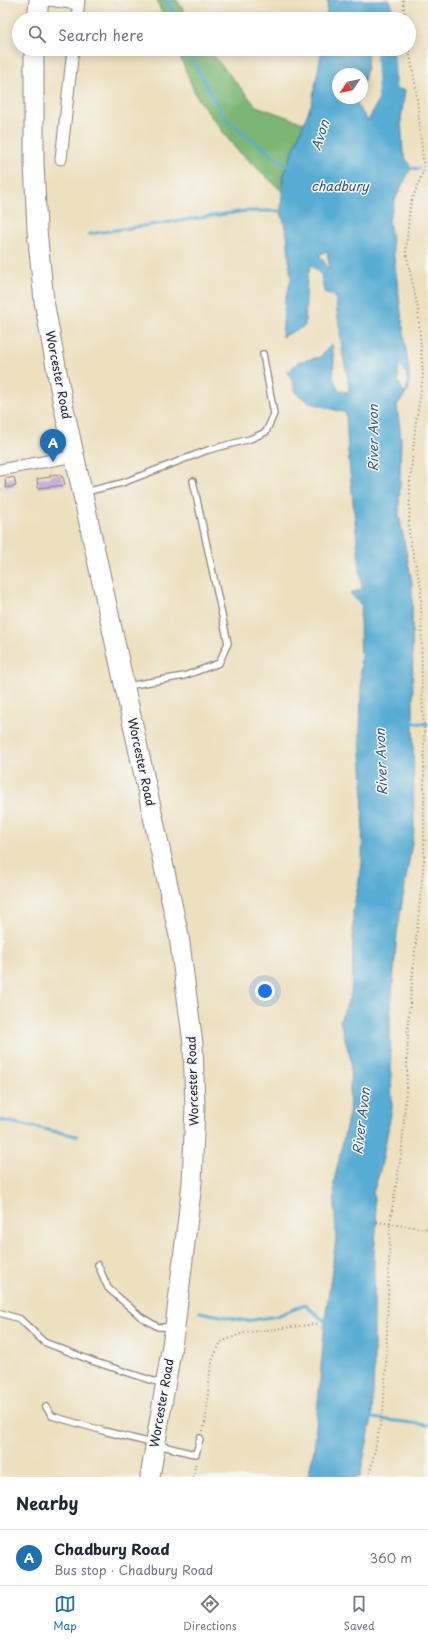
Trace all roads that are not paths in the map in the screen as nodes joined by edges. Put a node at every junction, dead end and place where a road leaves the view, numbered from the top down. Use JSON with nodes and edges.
{"nodes":[{"id":1,"x":39,"y":0,"type":"edge"},
{"id":2,"x":49,"y":0,"type":"edge"},
{"id":3,"x":78,"y":2,"type":"edge"},
{"id":4,"x":38,"y":12,"type":"edge"},
{"id":5,"x":77,"y":12,"type":"edge"},
{"id":6,"x":34,"y":56,"type":"edge"},
{"id":7,"x":72,"y":56,"type":"edge"},
{"id":8,"x":61,"y":159,"type":"dead end"},
{"id":9,"x":263,"y":354,"type":"dead end"},
{"id":10,"x":74,"y":456,"type":"junction"},
{"id":11,"x":0,"y":470,"type":"edge"},
{"id":12,"x":193,"y":481,"type":"dead end"},
{"id":13,"x":82,"y":493,"type":"junction"},
{"id":14,"x":125,"y":686,"type":"junction"},
{"id":15,"x":98,"y":1264,"type":"dead end"},
{"id":16,"x":0,"y":1313,"type":"edge"},
{"id":17,"x":175,"y":1327,"type":"junction"},
{"id":18,"x":166,"y":1384,"type":"junction"},
{"id":19,"x":46,"y":1407,"type":"dead end"},
{"id":20,"x":200,"y":1438,"type":"road end"},
{"id":21,"x":155,"y":1444,"type":"junction"},
{"id":22,"x":150,"y":1477,"type":"edge"}],
"edges":[{"from":1,"to":4,"type":"highway"},
{"from":2,"to":3,"type":"street"},
{"from":3,"to":5,"type":"street"},
{"from":6,"to":10,"type":"highway","name":"Worcester Road"},
{"from":7,"to":8,"type":"street"},
{"from":9,"to":13,"type":"lane"},
{"from":10,"to":11,"type":"street"},
{"from":10,"to":13,"type":"highway","name":"Worcester Road"},
{"from":12,"to":14,"type":"lane"},
{"from":13,"to":14,"type":"highway","name":"Worcester Road"},
{"from":14,"to":17,"type":"highway","name":"Worcester Road"},
{"from":15,"to":17,"type":"lane"},
{"from":16,"to":18,"type":"lane"},
{"from":17,"to":18,"type":"highway","name":"Worcester Road"},
{"from":18,"to":21,"type":"highway","name":"Worcester Road"},
{"from":19,"to":21,"type":"lane"},
{"from":20,"to":21,"type":"lane"},
{"from":21,"to":22,"type":"highway","name":"Worcester Road"}]}
